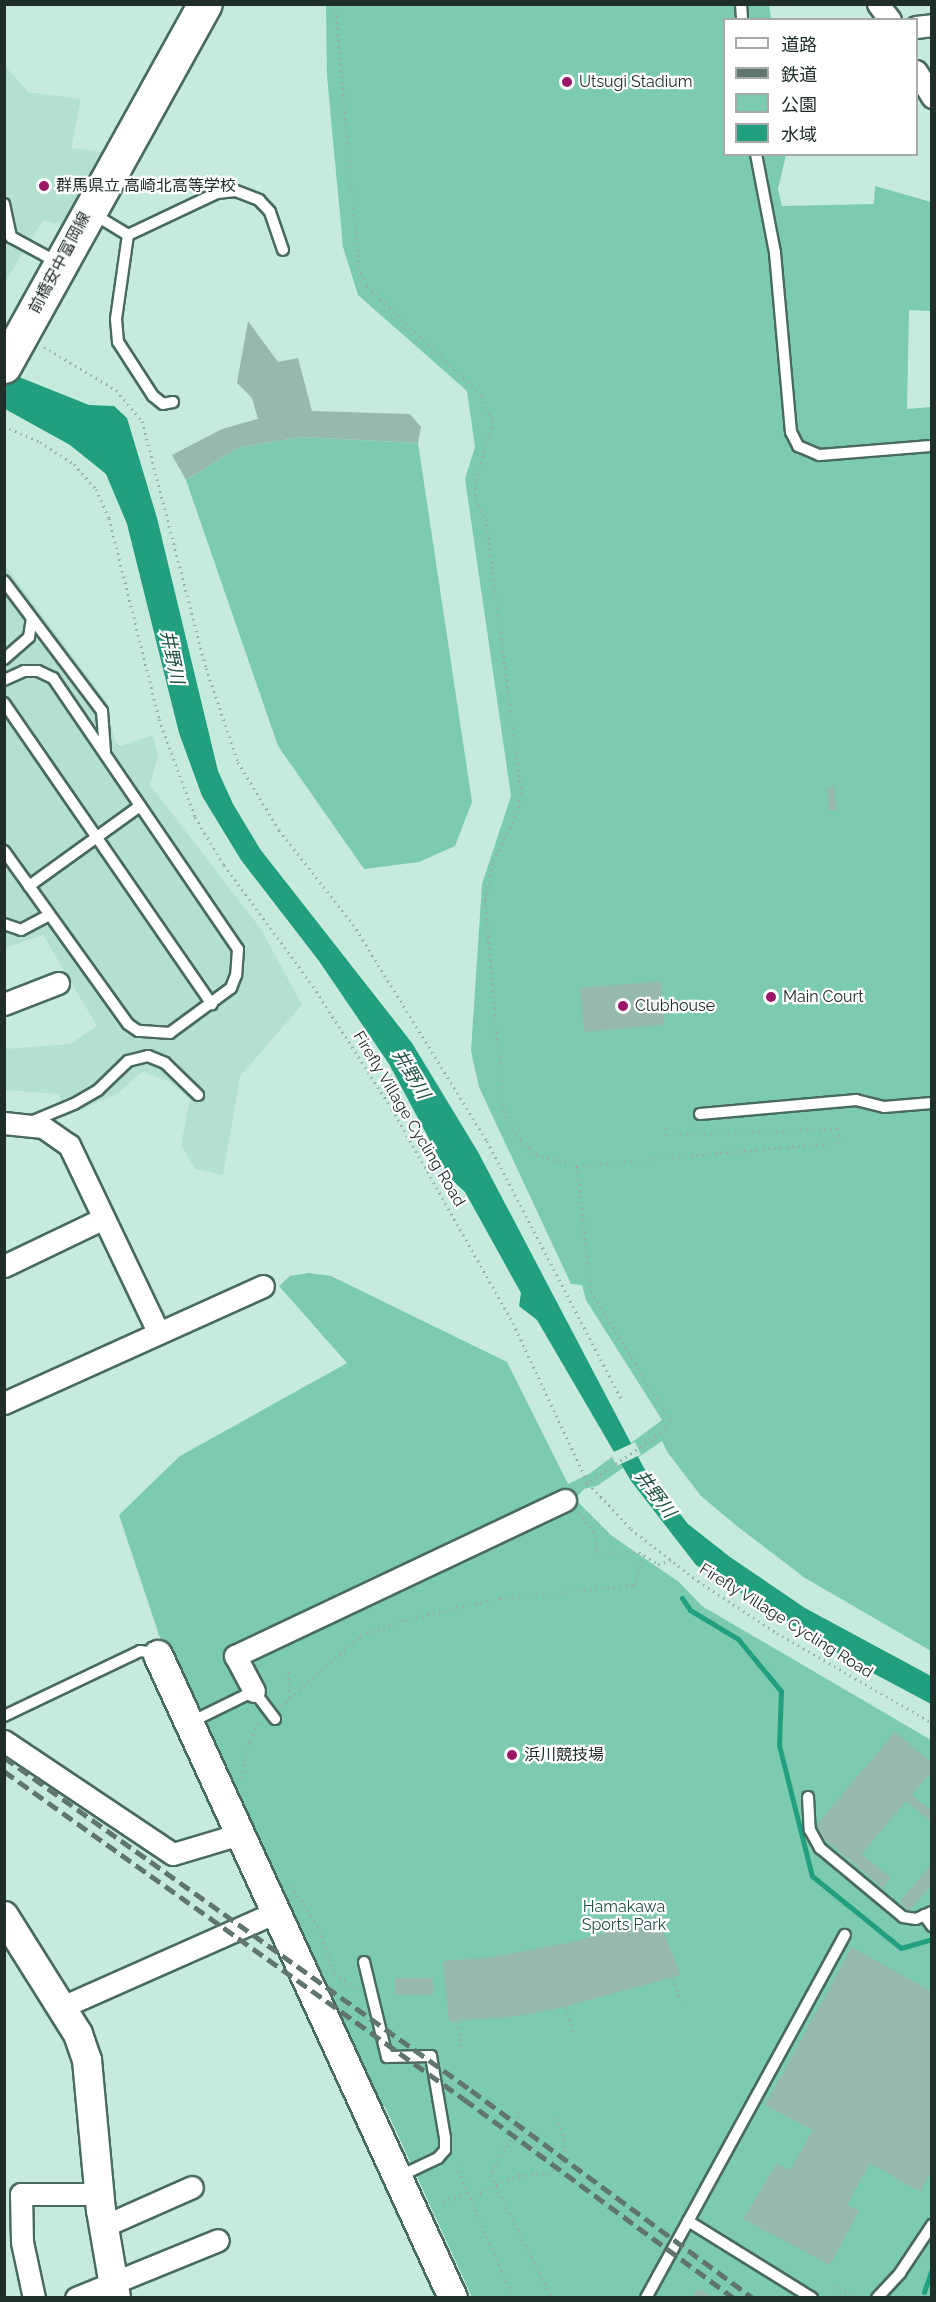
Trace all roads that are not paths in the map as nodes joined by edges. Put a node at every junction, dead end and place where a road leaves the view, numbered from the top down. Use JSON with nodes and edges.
{"nodes":[{"id":1,"x":205,"y":4,"type":"edge"},
{"id":2,"x":878,"y":4,"type":"edge"},
{"id":3,"x":888,"y":18,"type":"edge"},
{"id":4,"x":918,"y":74,"type":"edge"},
{"id":5,"x":932,"y":97,"type":"edge"},
{"id":6,"x":756,"y":156,"type":"edge"},
{"id":7,"x":4,"y":204,"type":"edge"},
{"id":8,"x":88,"y":211,"type":"junction"},
{"id":9,"x":128,"y":235,"type":"junction"},
{"id":10,"x":283,"y":250,"type":"dead end"},
{"id":11,"x":60,"y":264,"type":"junction"},
{"id":12,"x":11,"y":353,"type":"edge"},
{"id":13,"x":172,"y":402,"type":"dead end"},
{"id":14,"x":932,"y":446,"type":"edge"},
{"id":15,"x":4,"y":581,"type":"edge"},
{"id":16,"x":32,"y":619,"type":"junction"},
{"id":17,"x":4,"y":659,"type":"edge"},
{"id":18,"x":4,"y":680,"type":"edge"},
{"id":19,"x":4,"y":703,"type":"edge"},
{"id":20,"x":105,"y":754,"type":"junction"},
{"id":21,"x":140,"y":806,"type":"junction"},
{"id":22,"x":97,"y":837,"type":"junction"},
{"id":23,"x":4,"y":851,"type":"edge"},
{"id":24,"x":29,"y":886,"type":"junction"},
{"id":25,"x":49,"y":915,"type":"junction"},
{"id":26,"x":4,"y":924,"type":"edge"},
{"id":27,"x":58,"y":983,"type":"dead end"},
{"id":28,"x":212,"y":1004,"type":"junction"},
{"id":29,"x":4,"y":1005,"type":"edge"},
{"id":30,"x":198,"y":1095,"type":"dead end"},
{"id":31,"x":932,"y":1103,"type":"edge"},
{"id":32,"x":700,"y":1114,"type":"dead end"},
{"id":33,"x":4,"y":1123,"type":"edge"},
{"id":34,"x":28,"y":1123,"type":"junction"},
{"id":35,"x":102,"y":1220,"type":"junction"},
{"id":36,"x":4,"y":1266,"type":"edge"},
{"id":37,"x":263,"y":1286,"type":"dead end"},
{"id":38,"x":158,"y":1332,"type":"junction"},
{"id":39,"x":4,"y":1403,"type":"edge"},
{"id":40,"x":565,"y":1500,"type":"road end"},
{"id":41,"x":158,"y":1655,"type":"joint"},
{"id":42,"x":254,"y":1691,"type":"junction"},
{"id":43,"x":4,"y":1716,"type":"edge"},
{"id":44,"x":272,"y":1716,"type":"road end"},
{"id":45,"x":189,"y":1724,"type":"junction"},
{"id":46,"x":4,"y":1741,"type":"edge"},
{"id":47,"x":808,"y":1797,"type":"dead end"},
{"id":48,"x":240,"y":1834,"type":"junction"},
{"id":49,"x":276,"y":1912,"type":"junction"},
{"id":50,"x":928,"y":1913,"type":"edge"},
{"id":51,"x":6,"y":1920,"type":"edge"},
{"id":52,"x":932,"y":1926,"type":"edge"},
{"id":53,"x":845,"y":1935,"type":"dead end"},
{"id":54,"x":363,"y":1962,"type":"dead end"},
{"id":55,"x":62,"y":2007,"type":"junction"},
{"id":56,"x":398,"y":2177,"type":"junction"},
{"id":57,"x":192,"y":2187,"type":"dead end"},
{"id":58,"x":100,"y":2194,"type":"junction"},
{"id":59,"x":688,"y":2221,"type":"junction"},
{"id":60,"x":932,"y":2225,"type":"edge"},
{"id":61,"x":104,"y":2226,"type":"junction"},
{"id":62,"x":218,"y":2240,"type":"dead end"},
{"id":63,"x":115,"y":2291,"type":"edge"},
{"id":64,"x":34,"y":2298,"type":"edge"},
{"id":65,"x":76,"y":2298,"type":"edge"},
{"id":66,"x":453,"y":2298,"type":"edge"},
{"id":67,"x":646,"y":2298,"type":"edge"},
{"id":68,"x":812,"y":2298,"type":"edge"},
{"id":69,"x":878,"y":2298,"type":"edge"}],
"edges":[{"from":1,"to":8,"type":"main road","name":"前橋安中富岡線"},
{"from":2,"to":3,"type":"street"},
{"from":4,"to":5,"type":"street"},
{"from":6,"to":14,"type":"lane"},
{"from":7,"to":11,"type":"lane"},
{"from":8,"to":9,"type":"lane"},
{"from":8,"to":11,"type":"main road","name":"前橋安中富岡線"},
{"from":9,"to":10,"type":"lane"},
{"from":9,"to":13,"type":"lane"},
{"from":11,"to":12,"type":"main road","name":"前橋安中富岡線"},
{"from":15,"to":16,"type":"lane"},
{"from":16,"to":17,"type":"lane"},
{"from":16,"to":20,"type":"lane"},
{"from":18,"to":20,"type":"lane"},
{"from":19,"to":22,"type":"lane"},
{"from":20,"to":21,"type":"lane"},
{"from":21,"to":22,"type":"lane"},
{"from":21,"to":28,"type":"lane"},
{"from":22,"to":24,"type":"lane"},
{"from":22,"to":28,"type":"lane"},
{"from":23,"to":24,"type":"lane"},
{"from":24,"to":25,"type":"lane"},
{"from":25,"to":26,"type":"lane"},
{"from":25,"to":28,"type":"lane"},
{"from":27,"to":29,"type":"street"},
{"from":30,"to":34,"type":"lane"},
{"from":31,"to":32,"type":"lane"},
{"from":33,"to":34,"type":"street"},
{"from":34,"to":35,"type":"street"},
{"from":35,"to":36,"type":"street"},
{"from":35,"to":38,"type":"street"},
{"from":37,"to":38,"type":"street"},
{"from":38,"to":39,"type":"street"},
{"from":40,"to":42,"type":"street"},
{"from":41,"to":43,"type":"lane"},
{"from":41,"to":45,"type":"street"},
{"from":42,"to":44,"type":"lane"},
{"from":42,"to":45,"type":"lane"},
{"from":45,"to":48,"type":"street"},
{"from":46,"to":48,"type":"street"},
{"from":47,"to":50,"type":"lane"},
{"from":48,"to":49,"type":"street"},
{"from":49,"to":55,"type":"street"},
{"from":49,"to":56,"type":"street"},
{"from":50,"to":52,"type":"lane"},
{"from":51,"to":55,"type":"street"},
{"from":53,"to":59,"type":"lane"},
{"from":54,"to":56,"type":"lane"},
{"from":55,"to":58,"type":"street"},
{"from":56,"to":66,"type":"street"},
{"from":57,"to":61,"type":"street"},
{"from":58,"to":61,"type":"street"},
{"from":58,"to":64,"type":"street"},
{"from":59,"to":67,"type":"lane"},
{"from":59,"to":68,"type":"lane"},
{"from":60,"to":69,"type":"lane"},
{"from":61,"to":63,"type":"street"},
{"from":62,"to":63,"type":"street"},
{"from":63,"to":65,"type":"street"}]}
